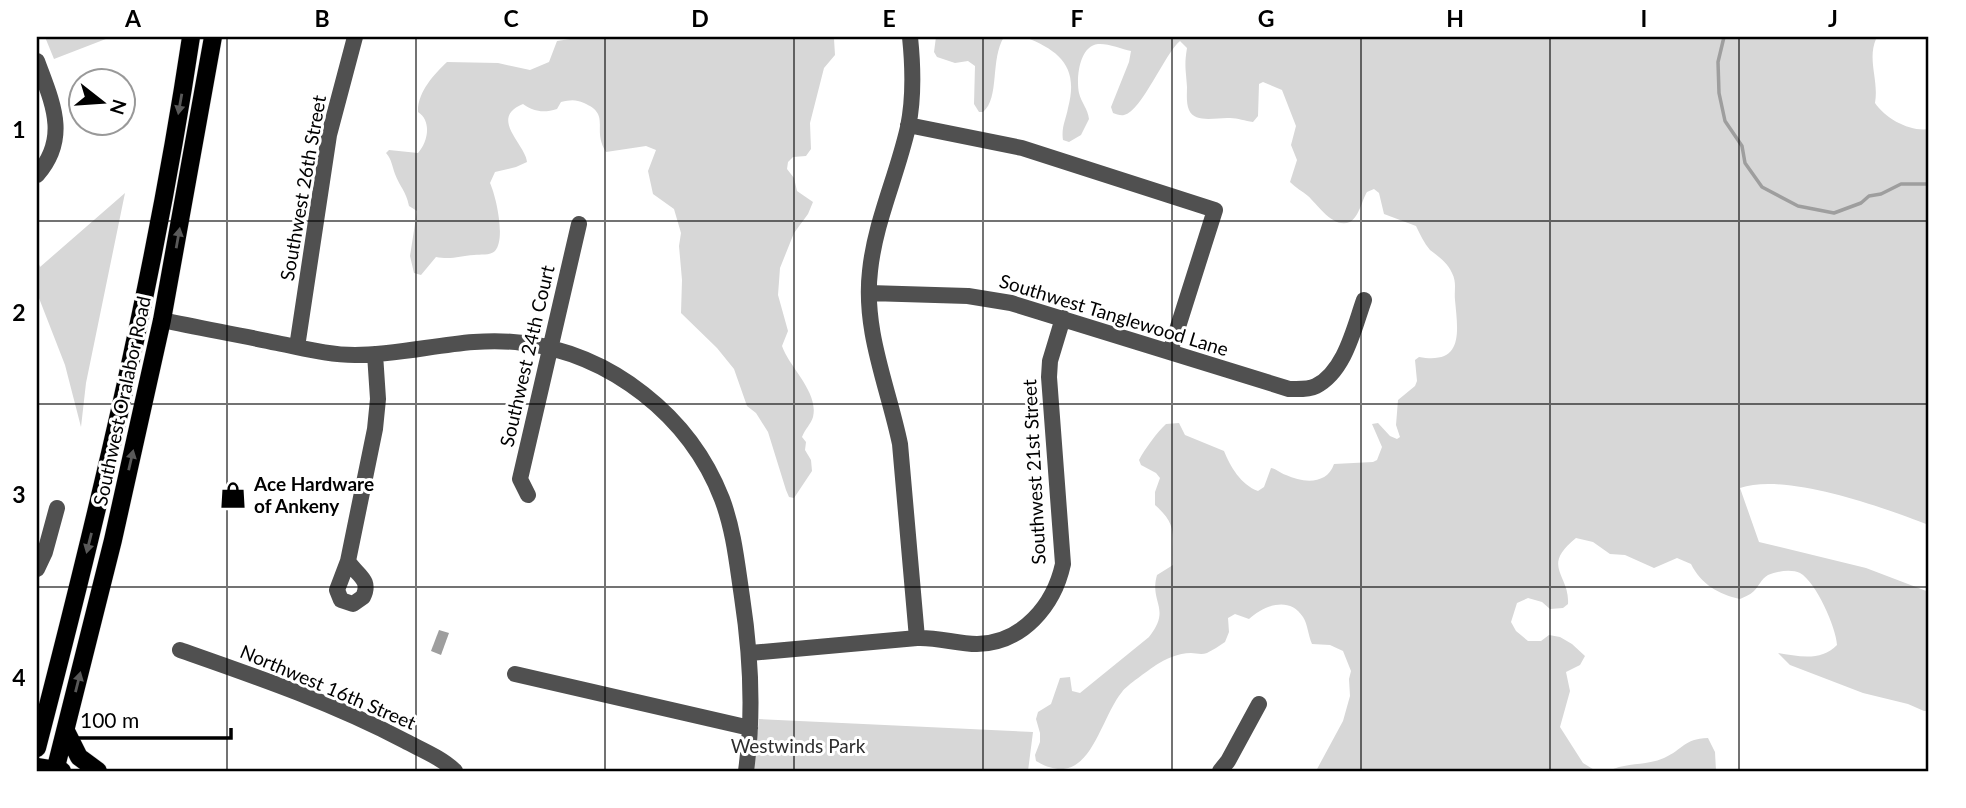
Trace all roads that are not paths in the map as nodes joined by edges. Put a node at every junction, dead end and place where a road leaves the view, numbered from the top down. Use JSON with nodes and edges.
{"nodes":[{"id":1,"x":191,"y":37,"type":"edge"},
{"id":2,"x":213,"y":37,"type":"edge"},
{"id":3,"x":355,"y":37,"type":"edge"},
{"id":4,"x":910,"y":37,"type":"edge"},
{"id":5,"x":37,"y":61,"type":"edge"},
{"id":6,"x":908,"y":125,"type":"junction"},
{"id":7,"x":37,"y":175,"type":"edge"},
{"id":8,"x":579,"y":224,"type":"dead end"},
{"id":9,"x":869,"y":293,"type":"junction"},
{"id":10,"x":1364,"y":300,"type":"dead end"},
{"id":11,"x":1063,"y":318,"type":"junction"},
{"id":12,"x":162,"y":320,"type":"junction"},
{"id":13,"x":297,"y":347,"type":"junction"},
{"id":14,"x":549,"y":348,"type":"junction"},
{"id":15,"x":1170,"y":352,"type":"junction"},
{"id":16,"x":375,"y":354,"type":"junction"},
{"id":17,"x":528,"y":495,"type":"dead end"},
{"id":18,"x":57,"y":508,"type":"dead end"},
{"id":19,"x":348,"y":561,"type":"dead end"},
{"id":20,"x":37,"y":569,"type":"edge"},
{"id":21,"x":917,"y":638,"type":"junction"},
{"id":22,"x":180,"y":650,"type":"dead end"},
{"id":23,"x":750,"y":653,"type":"junction"},
{"id":24,"x":515,"y":674,"type":"dead end"},
{"id":25,"x":1259,"y":704,"type":"dead end"},
{"id":26,"x":750,"y":729,"type":"junction"},
{"id":27,"x":66,"y":731,"type":"junction"},
{"id":28,"x":37,"y":748,"type":"edge"},
{"id":29,"x":37,"y":766,"type":"edge"},
{"id":30,"x":57,"y":771,"type":"edge"},
{"id":31,"x":99,"y":771,"type":"edge"},
{"id":32,"x":455,"y":771,"type":"edge"},
{"id":33,"x":746,"y":771,"type":"edge"},
{"id":34,"x":1220,"y":771,"type":"edge"}],
"edges":[{"from":1,"to":28,"type":"main road","name":"Southwest Oralabor Road","one_way":true},
{"from":12,"to":2,"type":"main road","name":"Southwest Oralabor Road","one_way":true},
{"from":3,"to":13,"type":"street","name":"Southwest 26th Street"},
{"from":4,"to":6,"type":"street"},
{"from":5,"to":7,"type":"street"},
{"from":6,"to":9,"type":"street"},
{"from":6,"to":15,"type":"street"},
{"from":8,"to":14,"type":"street","name":"Southwest 24th Court"},
{"from":9,"to":11,"type":"street","name":"Southwest Tanglewood Lane"},
{"from":9,"to":21,"type":"street"},
{"from":10,"to":15,"type":"street","name":"Southwest Tanglewood Lane"},
{"from":11,"to":15,"type":"street","name":"Southwest Tanglewood Lane"},
{"from":11,"to":21,"type":"street","name":"Southwest 21st Street"},
{"from":12,"to":13,"type":"street"},
{"from":27,"to":12,"type":"main road","name":"Southwest Oralabor Road","one_way":true},
{"from":13,"to":16,"type":"street"},
{"from":14,"to":16,"type":"street"},
{"from":14,"to":17,"type":"street","name":"Southwest 24th Court"},
{"from":14,"to":23,"type":"street"},
{"from":16,"to":19,"type":"street"},
{"from":18,"to":20,"type":"street"},
{"from":21,"to":23,"type":"street","name":"Southwest 21st Street"},
{"from":22,"to":32,"type":"street","name":"Northwest 16th Street"},
{"from":23,"to":26,"type":"street"},
{"from":24,"to":26,"type":"street"},
{"from":25,"to":34,"type":"street"},
{"from":26,"to":33,"type":"street"},
{"from":27,"to":30,"type":"main road","name":"Southwest Oralabor Road"},
{"from":27,"to":31,"type":"main road"},
{"from":29,"to":30,"type":"main road"}]}
